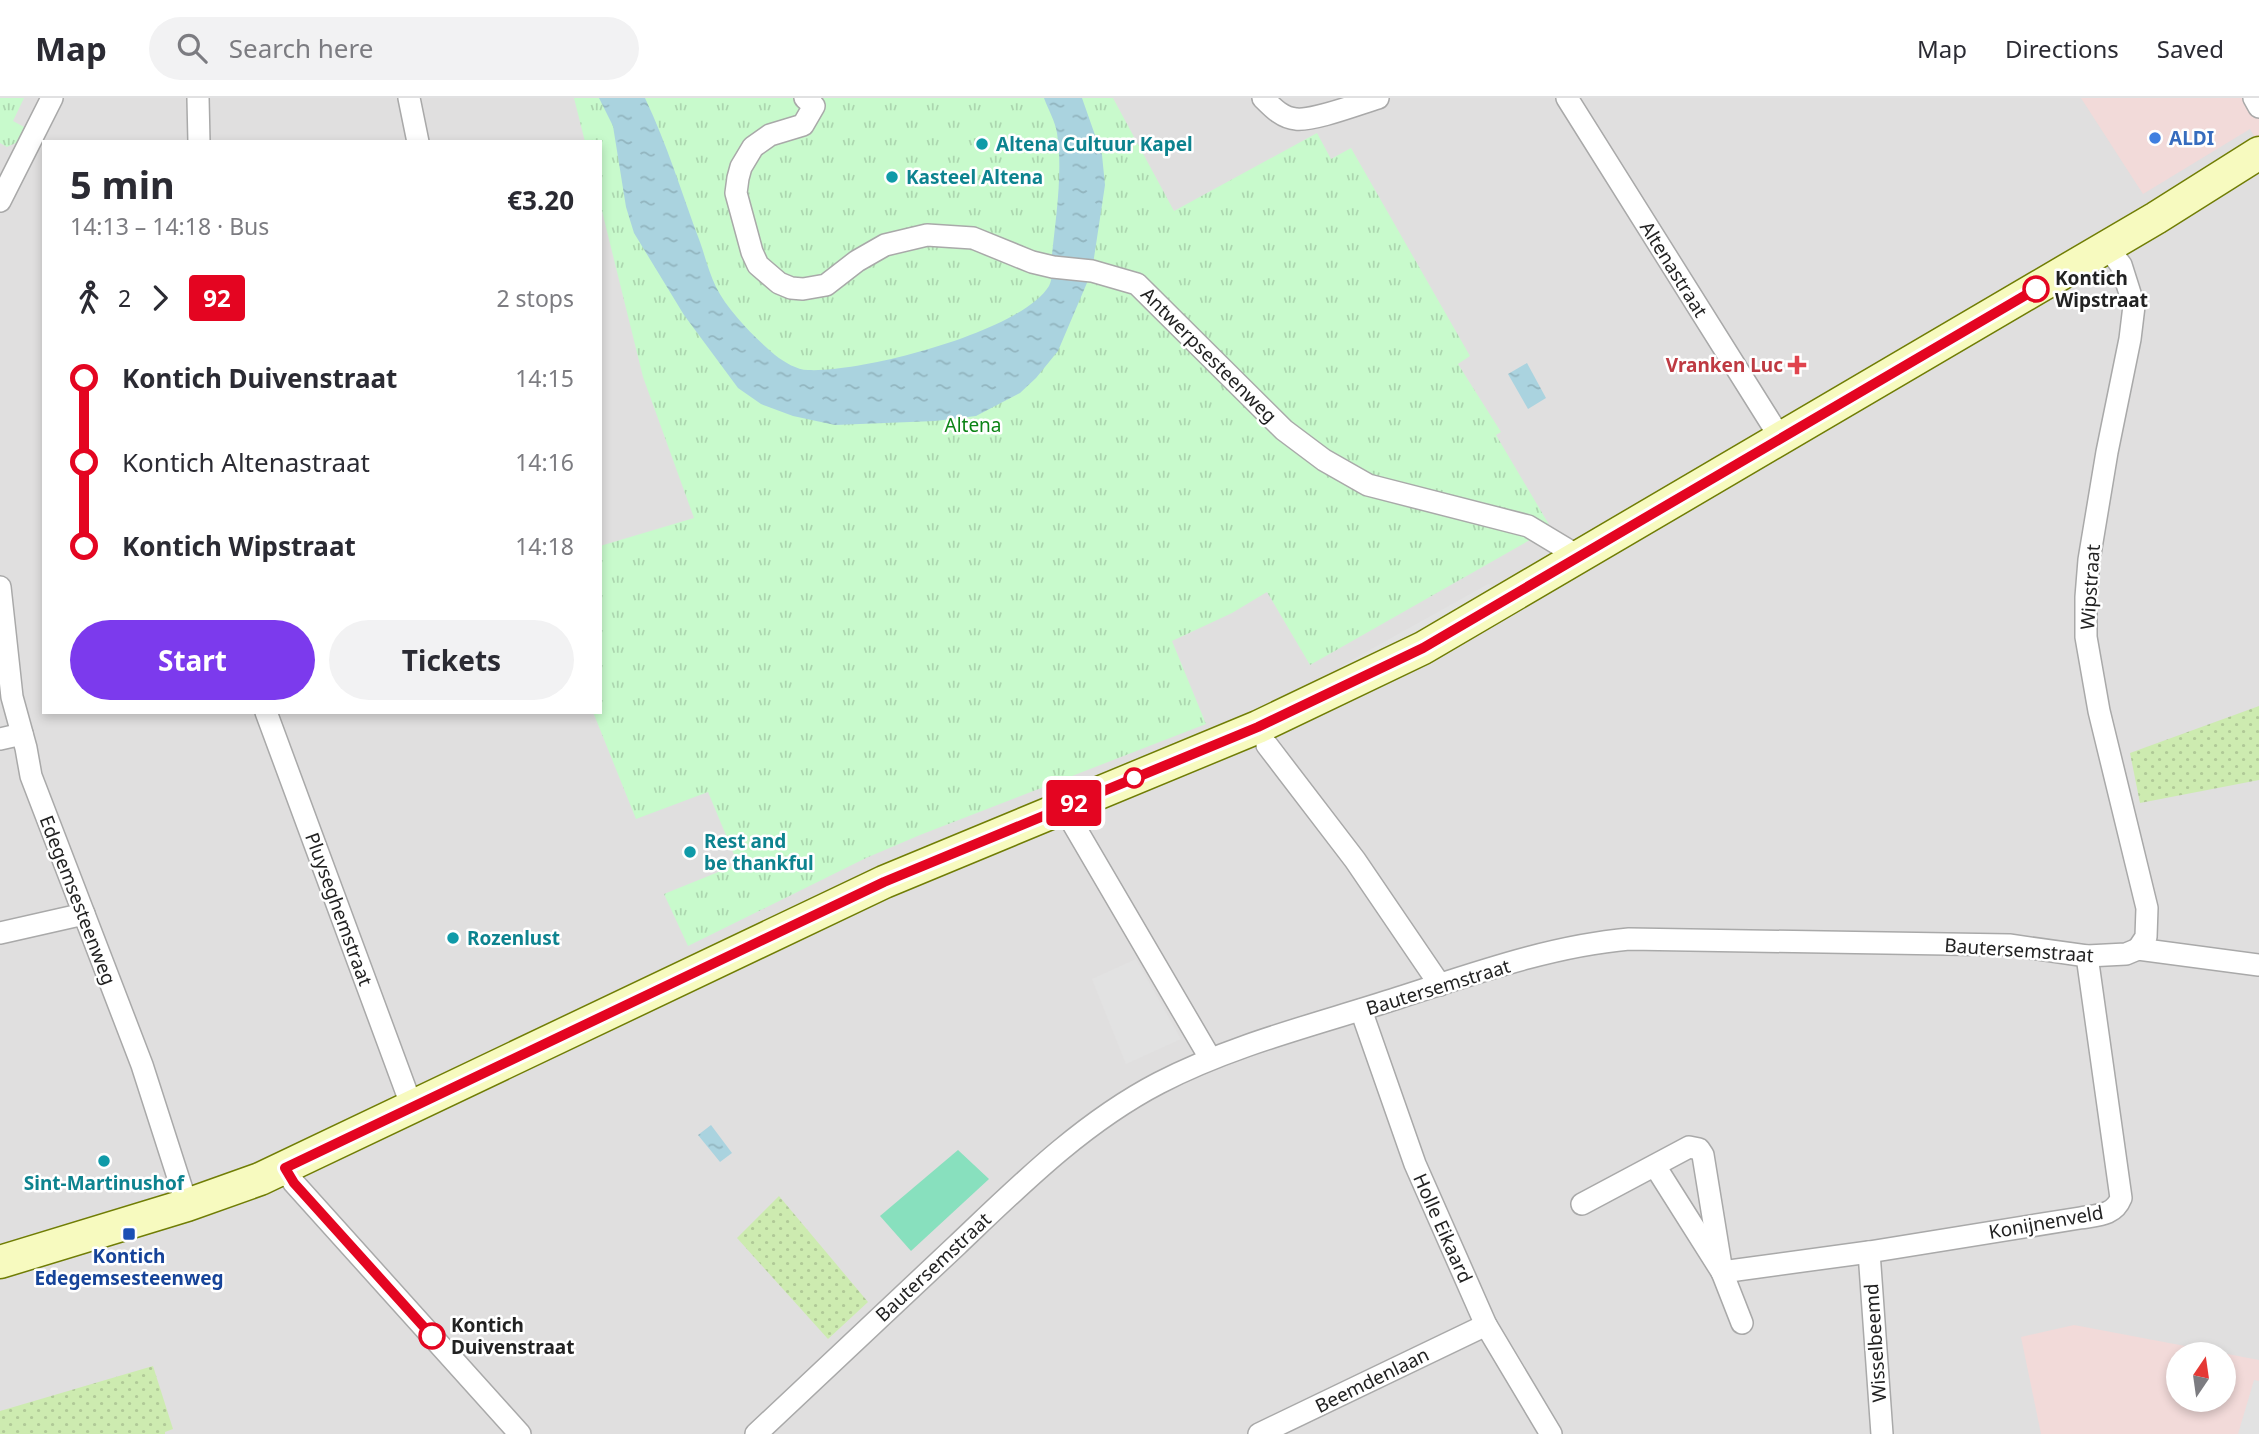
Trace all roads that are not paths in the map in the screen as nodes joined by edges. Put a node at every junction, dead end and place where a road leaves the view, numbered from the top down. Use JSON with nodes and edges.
{"nodes":[{"id":1,"x":52,"y":98,"type":"edge"},
{"id":2,"x":198,"y":98,"type":"edge"},
{"id":3,"x":409,"y":98,"type":"edge"},
{"id":4,"x":805,"y":98,"type":"edge"},
{"id":5,"x":1263,"y":98,"type":"edge"},
{"id":6,"x":1378,"y":98,"type":"edge"},
{"id":7,"x":1567,"y":98,"type":"edge"},
{"id":8,"x":2253,"y":98,"type":"edge"},
{"id":9,"x":2259,"y":107,"type":"edge"},
{"id":10,"x":199,"y":140,"type":"edge"},
{"id":11,"x":418,"y":140,"type":"edge"},
{"id":12,"x":2259,"y":153,"type":"edge"},
{"id":13,"x":6,"y":171,"type":"edge"},
{"id":14,"x":0,"y":201,"type":"edge"},
{"id":15,"x":2114,"y":256,"type":"junction"},
{"id":16,"x":1781,"y":439,"type":"junction"},
{"id":17,"x":1578,"y":556,"type":"junction"},
{"id":18,"x":0,"y":587,"type":"edge"},
{"id":19,"x":267,"y":714,"type":"edge"},
{"id":20,"x":22,"y":734,"type":"junction"},
{"id":21,"x":0,"y":739,"type":"edge"},
{"id":22,"x":1267,"y":745,"type":"dead end"},
{"id":23,"x":1072,"y":821,"type":"dead end"},
{"id":24,"x":84,"y":914,"type":"junction"},
{"id":25,"x":0,"y":933,"type":"edge"},
{"id":26,"x":2138,"y":949,"type":"junction"},
{"id":27,"x":2087,"y":956,"type":"junction"},
{"id":28,"x":2259,"y":965,"type":"edge"},
{"id":29,"x":1440,"y":985,"type":"junction"},
{"id":30,"x":1361,"y":1010,"type":"junction"},
{"id":31,"x":1210,"y":1058,"type":"junction"},
{"id":32,"x":412,"y":1107,"type":"junction"},
{"id":33,"x":1656,"y":1166,"type":"junction"},
{"id":34,"x":285,"y":1168,"type":"junction"},
{"id":35,"x":1583,"y":1204,"type":"dead end"},
{"id":36,"x":187,"y":1205,"type":"junction"},
{"id":37,"x":1869,"y":1252,"type":"junction"},
{"id":38,"x":0,"y":1262,"type":"edge"},
{"id":39,"x":1722,"y":1272,"type":"junction"},
{"id":40,"x":1742,"y":1323,"type":"dead end"},
{"id":41,"x":1486,"y":1325,"type":"junction"},
{"id":42,"x":520,"y":1434,"type":"edge"},
{"id":43,"x":756,"y":1434,"type":"edge"},
{"id":44,"x":1259,"y":1434,"type":"edge"},
{"id":45,"x":1551,"y":1434,"type":"edge"},
{"id":46,"x":1882,"y":1434,"type":"edge"}],
"edges":[{"from":1,"to":13,"type":"street"},
{"from":2,"to":10,"type":"street"},
{"from":3,"to":11,"type":"street"},
{"from":4,"to":17,"type":"street","name":"Antwerpsesteenweg"},
{"from":5,"to":6,"type":"street"},
{"from":7,"to":16,"type":"street","name":"Altenastraat"},
{"from":8,"to":9,"type":"street"},
{"from":12,"to":15,"type":"street"},
{"from":13,"to":14,"type":"street"},
{"from":15,"to":16,"type":"street"},
{"from":15,"to":26,"type":"street","name":"Wipstraat"},
{"from":16,"to":17,"type":"street"},
{"from":17,"to":32,"type":"street"},
{"from":18,"to":20,"type":"street","name":"Edegemsesteenweg"},
{"from":19,"to":32,"type":"street","name":"Pluyseghemstraat"},
{"from":20,"to":21,"type":"street"},
{"from":20,"to":24,"type":"street","name":"Edegemsesteenweg"},
{"from":22,"to":29,"type":"street"},
{"from":23,"to":31,"type":"street"},
{"from":24,"to":25,"type":"street"},
{"from":24,"to":36,"type":"street","name":"Edegemsesteenweg"},
{"from":26,"to":27,"type":"street","name":"Bautersemstraat"},
{"from":26,"to":28,"type":"street","name":"Bautersemstraat"},
{"from":27,"to":29,"type":"street","name":"Bautersemstraat"},
{"from":27,"to":37,"type":"street","name":"Konijnenveld"},
{"from":29,"to":30,"type":"street","name":"Bautersemstraat"},
{"from":30,"to":31,"type":"street","name":"Bautersemstraat"},
{"from":30,"to":41,"type":"street","name":"Holle Eikaard"},
{"from":31,"to":43,"type":"street","name":"Bautersemstraat"},
{"from":32,"to":34,"type":"street"},
{"from":33,"to":35,"type":"street"},
{"from":33,"to":39,"type":"street"},
{"from":33,"to":39,"type":"street"},
{"from":34,"to":36,"type":"street"},
{"from":34,"to":42,"type":"street"},
{"from":36,"to":38,"type":"street"},
{"from":37,"to":39,"type":"street","name":"Konijnenveld"},
{"from":37,"to":46,"type":"street","name":"Wisselbeemd"},
{"from":39,"to":40,"type":"street"},
{"from":41,"to":44,"type":"street","name":"Beemdenlaan"},
{"from":41,"to":45,"type":"street","name":"Holle Eikaard"}]}
